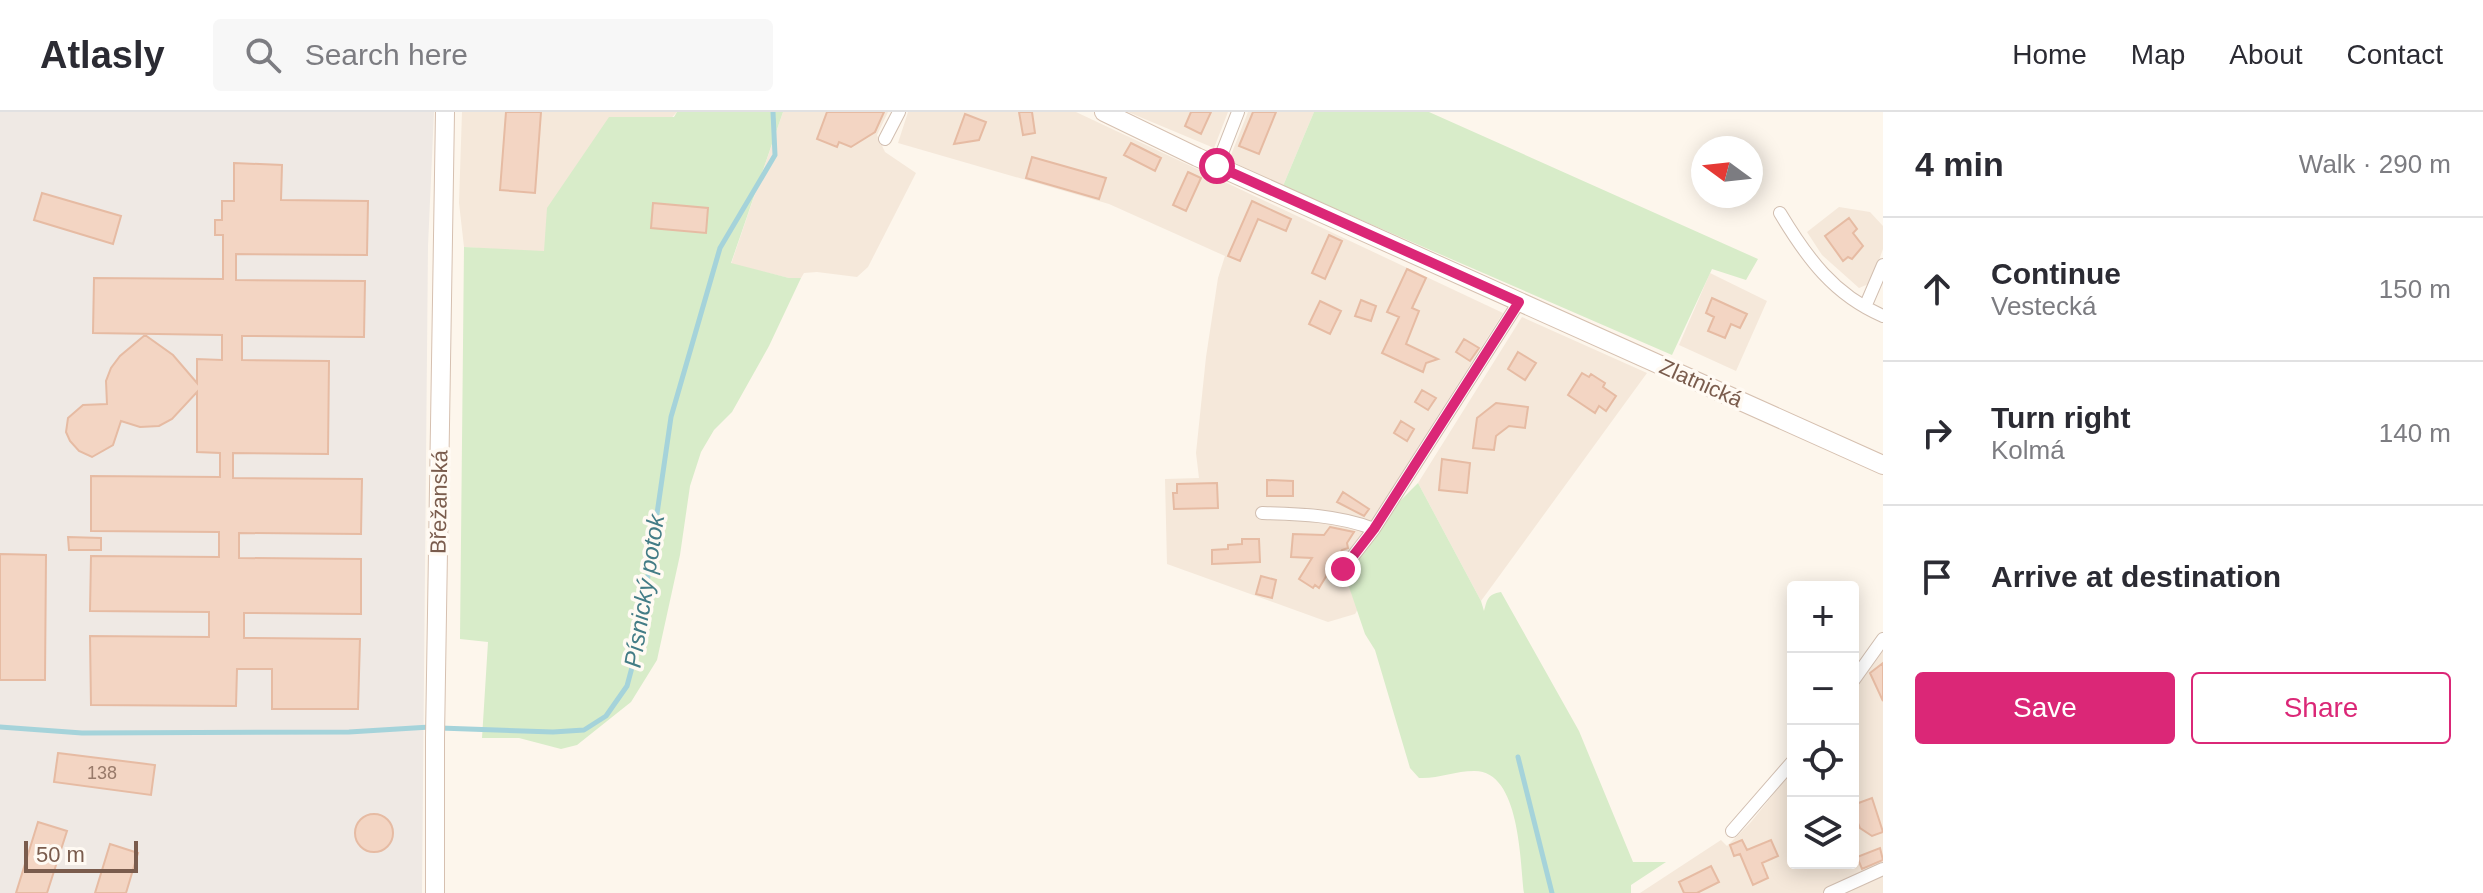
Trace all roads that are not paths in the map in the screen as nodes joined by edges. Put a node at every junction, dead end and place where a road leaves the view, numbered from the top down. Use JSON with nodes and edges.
{"nodes":[{"id":1,"x":445,"y":112,"type":"edge"},
{"id":2,"x":899,"y":112,"type":"edge"},
{"id":3,"x":1104,"y":112,"type":"edge"},
{"id":4,"x":1238,"y":112,"type":"edge"},
{"id":5,"x":885,"y":139,"type":"dead end"},
{"id":6,"x":1217,"y":166,"type":"junction"},
{"id":7,"x":1780,"y":213,"type":"dead end"},
{"id":8,"x":1883,"y":265,"type":"edge"},
{"id":9,"x":1519,"y":302,"type":"junction"},
{"id":10,"x":1865,"y":307,"type":"junction"},
{"id":11,"x":1882,"y":313,"type":"edge"},
{"id":12,"x":1883,"y":465,"type":"edge"},
{"id":13,"x":1262,"y":513,"type":"dead end"},
{"id":14,"x":1374,"y":529,"type":"junction"},
{"id":15,"x":1343,"y":569,"type":"dead end"},
{"id":16,"x":1883,"y":639,"type":"edge"},
{"id":17,"x":1859,"y":673,"type":"edge"},
{"id":18,"x":1787,"y":768,"type":"edge"},
{"id":19,"x":1732,"y":831,"type":"dead end"},
{"id":20,"x":1883,"y":869,"type":"edge"},
{"id":21,"x":435,"y":893,"type":"edge"},
{"id":22,"x":1830,"y":893,"type":"edge"}],
"edges":[{"from":1,"to":21,"type":"street","name":"Břežanská"},
{"from":2,"to":5,"type":"street"},
{"from":3,"to":6,"type":"street","name":"Zlatnická"},
{"from":4,"to":6,"type":"street"},
{"from":6,"to":9,"type":"street","name":"Zlatnická"},
{"from":7,"to":10,"type":"street"},
{"from":8,"to":10,"type":"street"},
{"from":9,"to":12,"type":"street","name":"Zlatnická"},
{"from":9,"to":14,"type":"street"},
{"from":10,"to":11,"type":"street"},
{"from":13,"to":14,"type":"street"},
{"from":14,"to":15,"type":"street"},
{"from":16,"to":17,"type":"street"},
{"from":18,"to":19,"type":"street"},
{"from":20,"to":22,"type":"street"}]}
